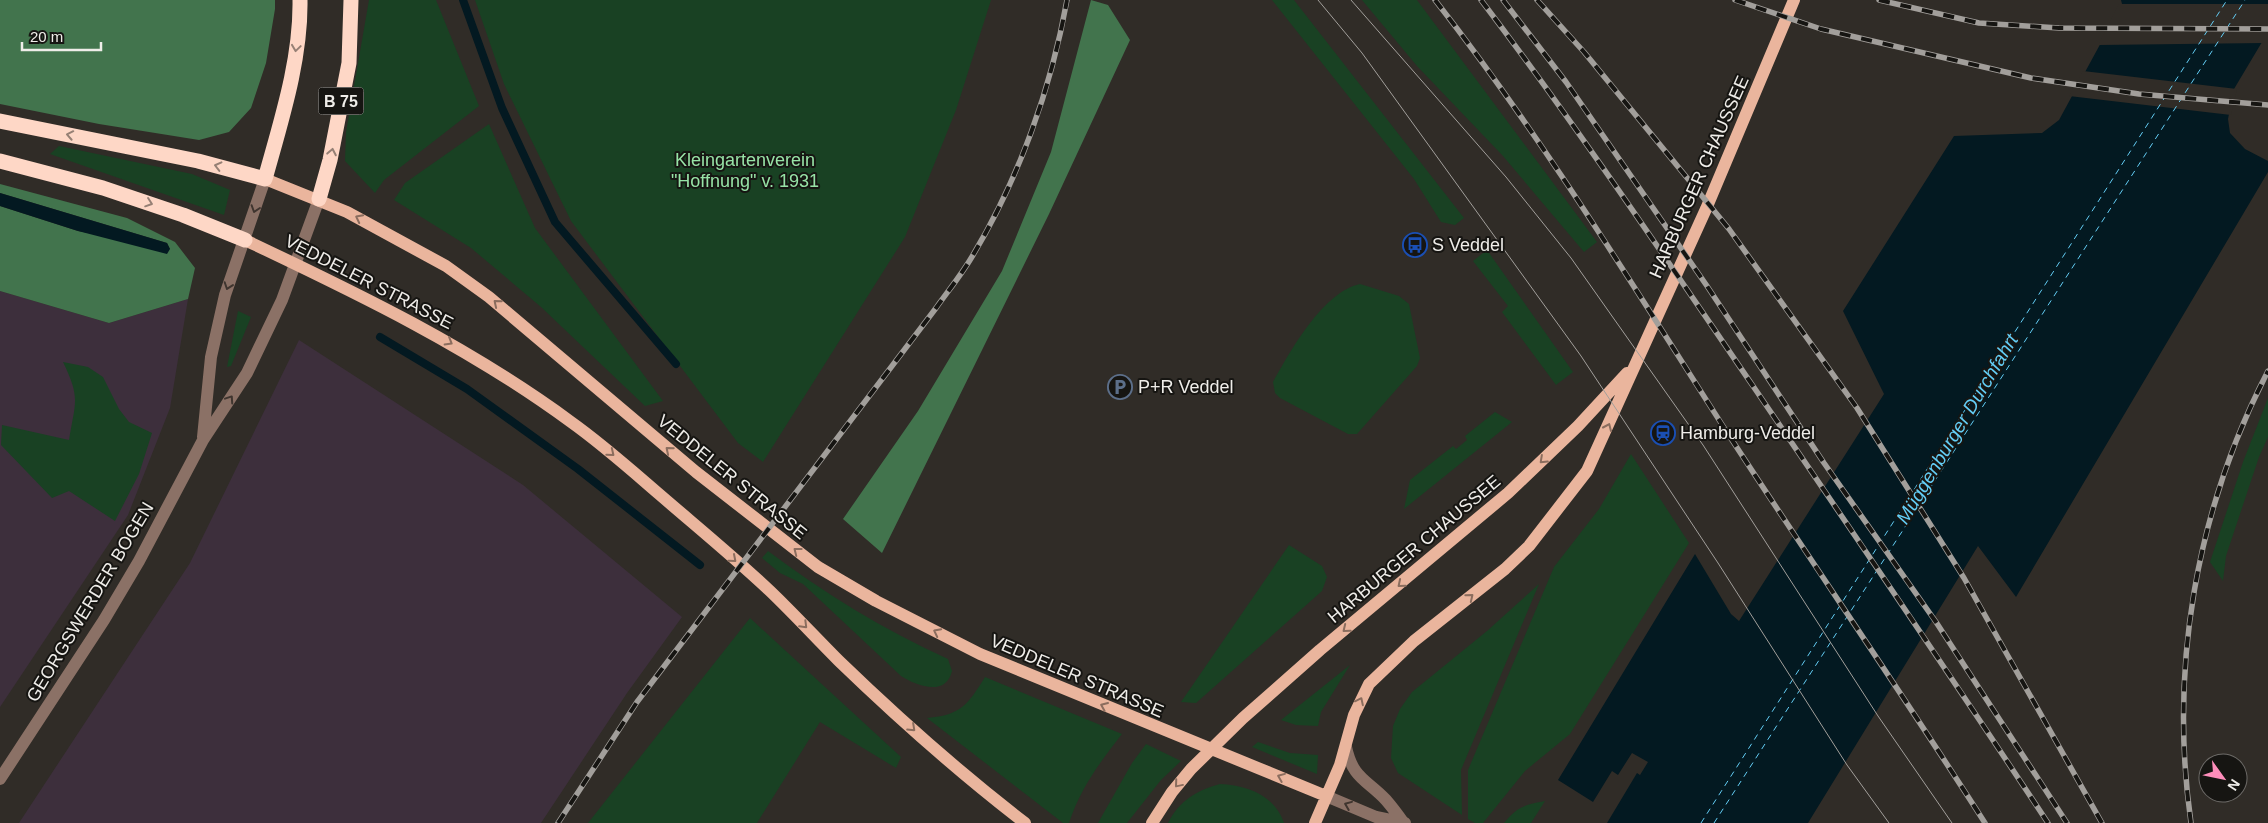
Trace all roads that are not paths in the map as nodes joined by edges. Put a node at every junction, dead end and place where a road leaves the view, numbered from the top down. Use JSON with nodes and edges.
{"nodes":[{"id":1,"x":300,"y":0,"type":"edge"},
{"id":2,"x":351,"y":0,"type":"edge"},
{"id":3,"x":1794,"y":0,"type":"edge"},
{"id":4,"x":0,"y":121,"type":"edge"},
{"id":5,"x":0,"y":161,"type":"edge"},
{"id":6,"x":266,"y":179,"type":"junction"},
{"id":7,"x":319,"y":199,"type":"junction"},
{"id":8,"x":245,"y":240,"type":"junction"},
{"id":9,"x":297,"y":264,"type":"junction"},
{"id":10,"x":1632,"y":368,"type":"junction"},
{"id":11,"x":203,"y":440,"type":"junction"},
{"id":12,"x":1346,"y":748,"type":"junction"},
{"id":13,"x":1210,"y":750,"type":"junction"},
{"id":14,"x":0,"y":779,"type":"edge"},
{"id":15,"x":1326,"y":796,"type":"junction"},
{"id":16,"x":1404,"y":822,"type":"edge"},
{"id":17,"x":1025,"y":823,"type":"edge"},
{"id":18,"x":1152,"y":823,"type":"edge"},
{"id":19,"x":1315,"y":823,"type":"edge"}],
"edges":[{"from":1,"to":6,"type":"highway","one_way":true},
{"from":7,"to":2,"type":"highway","number":"B 75","one_way":true},
{"from":3,"to":10,"type":"main road","name":"HARBURGER CHAUSSEE"},
{"from":6,"to":4,"type":"highway","one_way":true},
{"from":5,"to":8,"type":"highway","one_way":true},
{"from":6,"to":7,"type":"main road","name":"VEDDELER STRASSE"},
{"from":6,"to":8,"type":"street","name":"GEORGSWERDER BOGEN","one_way":true},
{"from":7,"to":9,"type":"street","name":"GEORGSWERDER BOGEN"},
{"from":13,"to":7,"type":"main road","name":"VEDDELER STRASSE","one_way":true},
{"from":8,"to":9,"type":"main road","name":"VEDDELER STRASSE"},
{"from":8,"to":11,"type":"street","name":"GEORGSWERDER BOGEN","one_way":true},
{"from":11,"to":9,"type":"street","name":"GEORGSWERDER BOGEN","one_way":true},
{"from":9,"to":17,"type":"main road","name":"VEDDELER STRASSE","one_way":true},
{"from":12,"to":10,"type":"main road","name":"HARBURGER CHAUSSEE","one_way":true},
{"from":10,"to":13,"type":"main road","name":"HARBURGER CHAUSSEE","one_way":true},
{"from":11,"to":14,"type":"street","name":"GEORGSWERDER BOGEN"},
{"from":12,"to":15,"type":"main road","name":"HARBURGER CHAUSSEE"},
{"from":12,"to":16,"type":"street"},
{"from":15,"to":13,"type":"main road","name":"VEDDELER STRASSE","one_way":true},
{"from":13,"to":18,"type":"main road","one_way":true},
{"from":16,"to":15,"type":"street","name":"VEDDELER STRASSE","one_way":true},
{"from":15,"to":19,"type":"main road"}]}
